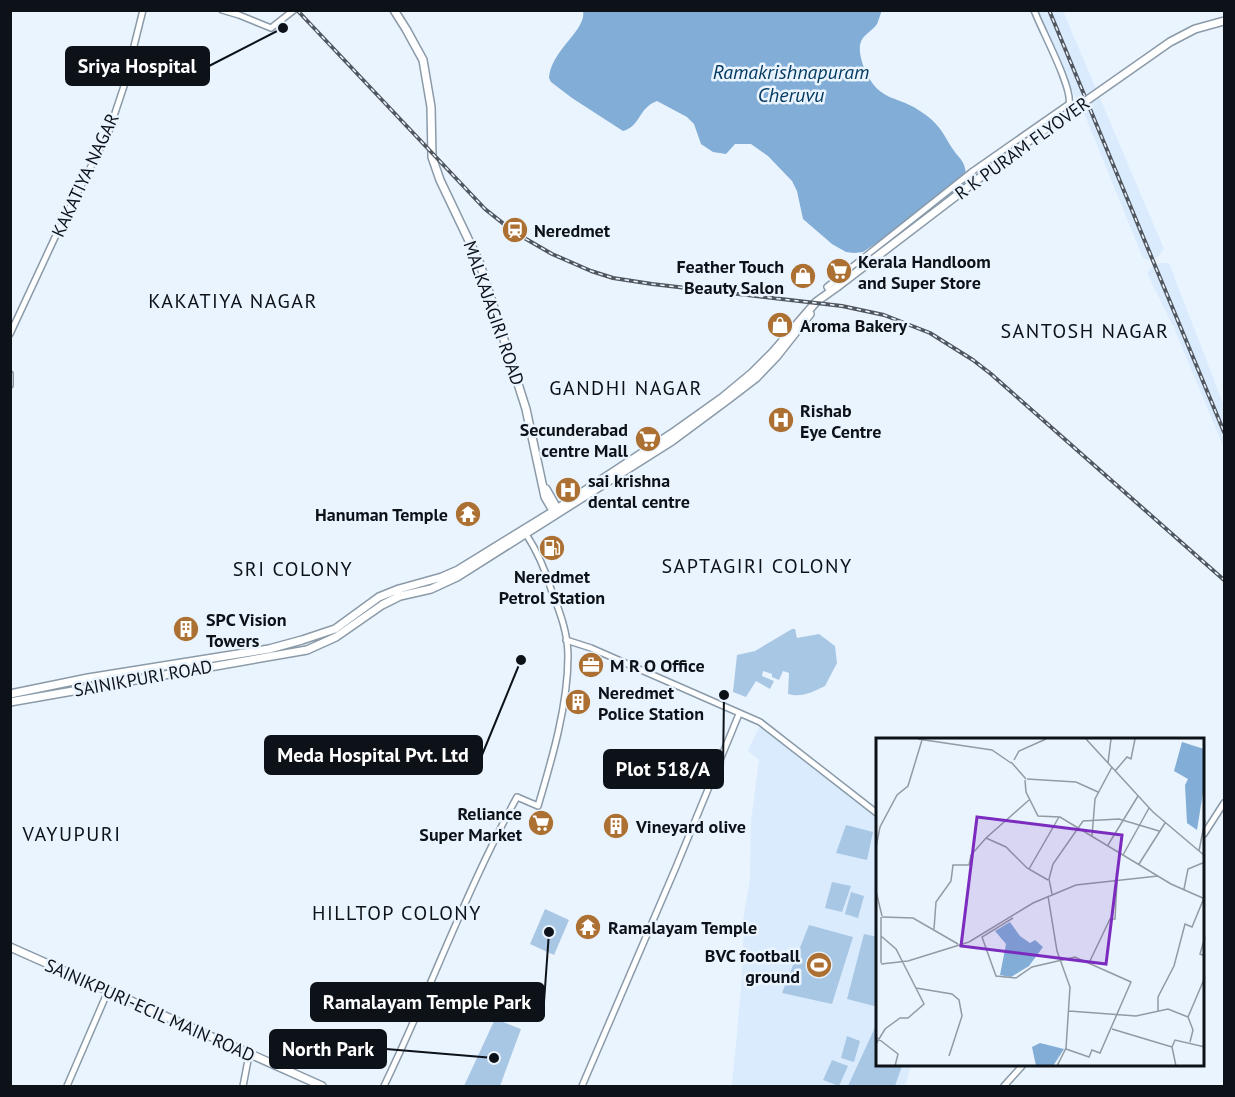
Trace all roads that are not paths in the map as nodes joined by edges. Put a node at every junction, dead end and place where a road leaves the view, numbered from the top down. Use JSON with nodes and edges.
{"nodes":[{"id":1,"x":144,"y":10,"type":"edge"},
{"id":2,"x":222,"y":10,"type":"edge"},
{"id":3,"x":294,"y":10,"type":"edge"},
{"id":4,"x":394,"y":10,"type":"edge"},
{"id":5,"x":1034,"y":10,"type":"edge"},
{"id":6,"x":1224,"y":21,"type":"edge"},
{"id":7,"x":830,"y":292,"type":"junction"},
{"id":8,"x":819,"y":300,"type":"joint"},
{"id":9,"x":10,"y":334,"type":"edge"},
{"id":10,"x":10,"y":374,"type":"edge"},
{"id":11,"x":11,"y":385,"type":"edge"},
{"id":12,"x":556,"y":512,"type":"junction"},
{"id":13,"x":526,"y":534,"type":"junction"},
{"id":14,"x":357,"y":619,"type":"junction"},
{"id":15,"x":566,"y":640,"type":"junction"},
{"id":16,"x":57,"y":684,"type":"junction"},
{"id":17,"x":59,"y":693,"type":"junction"},
{"id":18,"x":10,"y":694,"type":"edge"},
{"id":19,"x":10,"y":702,"type":"edge"},
{"id":20,"x":740,"y":714,"type":"junction"},
{"id":21,"x":1224,"y":802,"type":"edge"},
{"id":22,"x":876,"y":812,"type":"edge"},
{"id":23,"x":1205,"y":831,"type":"edge"},
{"id":24,"x":10,"y":947,"type":"edge"},
{"id":25,"x":108,"y":991,"type":"junction"},
{"id":26,"x":249,"y":1055,"type":"junction"},
{"id":27,"x":1020,"y":1067,"type":"edge"},
{"id":28,"x":67,"y":1086,"type":"edge"},
{"id":29,"x":243,"y":1086,"type":"edge"},
{"id":30,"x":322,"y":1086,"type":"edge"},
{"id":31,"x":384,"y":1086,"type":"edge"},
{"id":32,"x":582,"y":1086,"type":"edge"},
{"id":33,"x":1004,"y":1086,"type":"edge"}],
"edges":[{"from":1,"to":9,"type":"street","name":"KAKATIYA NAGAR"},
{"from":2,"to":3,"type":"street"},
{"from":4,"to":12,"type":"main road","name":"MALKAJAGIRI ROAD"},
{"from":5,"to":7,"type":"street"},
{"from":6,"to":7,"type":"main road","name":"R K PURAM FLYOVER","bridge":true},
{"from":7,"to":8,"type":"main road","name":"R K PURAM FLYOVER"},
{"from":8,"to":12,"type":"main road","name":"SAINIKPURI ROAD"},
{"from":10,"to":11,"type":"street"},
{"from":12,"to":13,"type":"main road","name":"SAINIKPURI ROAD"},
{"from":12,"to":14,"type":"main road","name":"SAINIKPURI ROAD"},
{"from":13,"to":14,"type":"main road","name":"SAINIKPURI ROAD"},
{"from":13,"to":15,"type":"street"},
{"from":14,"to":16,"type":"main road","name":"SAINIKPURI ROAD"},
{"from":14,"to":17,"type":"main road","name":"SAINIKPURI ROAD"},
{"from":15,"to":20,"type":"street"},
{"from":15,"to":31,"type":"street"},
{"from":16,"to":17,"type":"main road"},
{"from":16,"to":18,"type":"main road","name":"SAINIKPURI ROAD"},
{"from":17,"to":19,"type":"main road","name":"SAINIKPURI ROAD"},
{"from":20,"to":22,"type":"street"},
{"from":20,"to":32,"type":"street"},
{"from":21,"to":23,"type":"street"},
{"from":24,"to":25,"type":"main road","name":"SAINIKPURI-ECIL MAIN ROAD"},
{"from":25,"to":26,"type":"main road","name":"SAINIKPURI-ECIL MAIN ROAD"},
{"from":25,"to":28,"type":"street"},
{"from":26,"to":29,"type":"street"},
{"from":26,"to":30,"type":"main road","name":"SAINIKPURI-ECIL MAIN ROAD"},
{"from":27,"to":33,"type":"street"}]}
